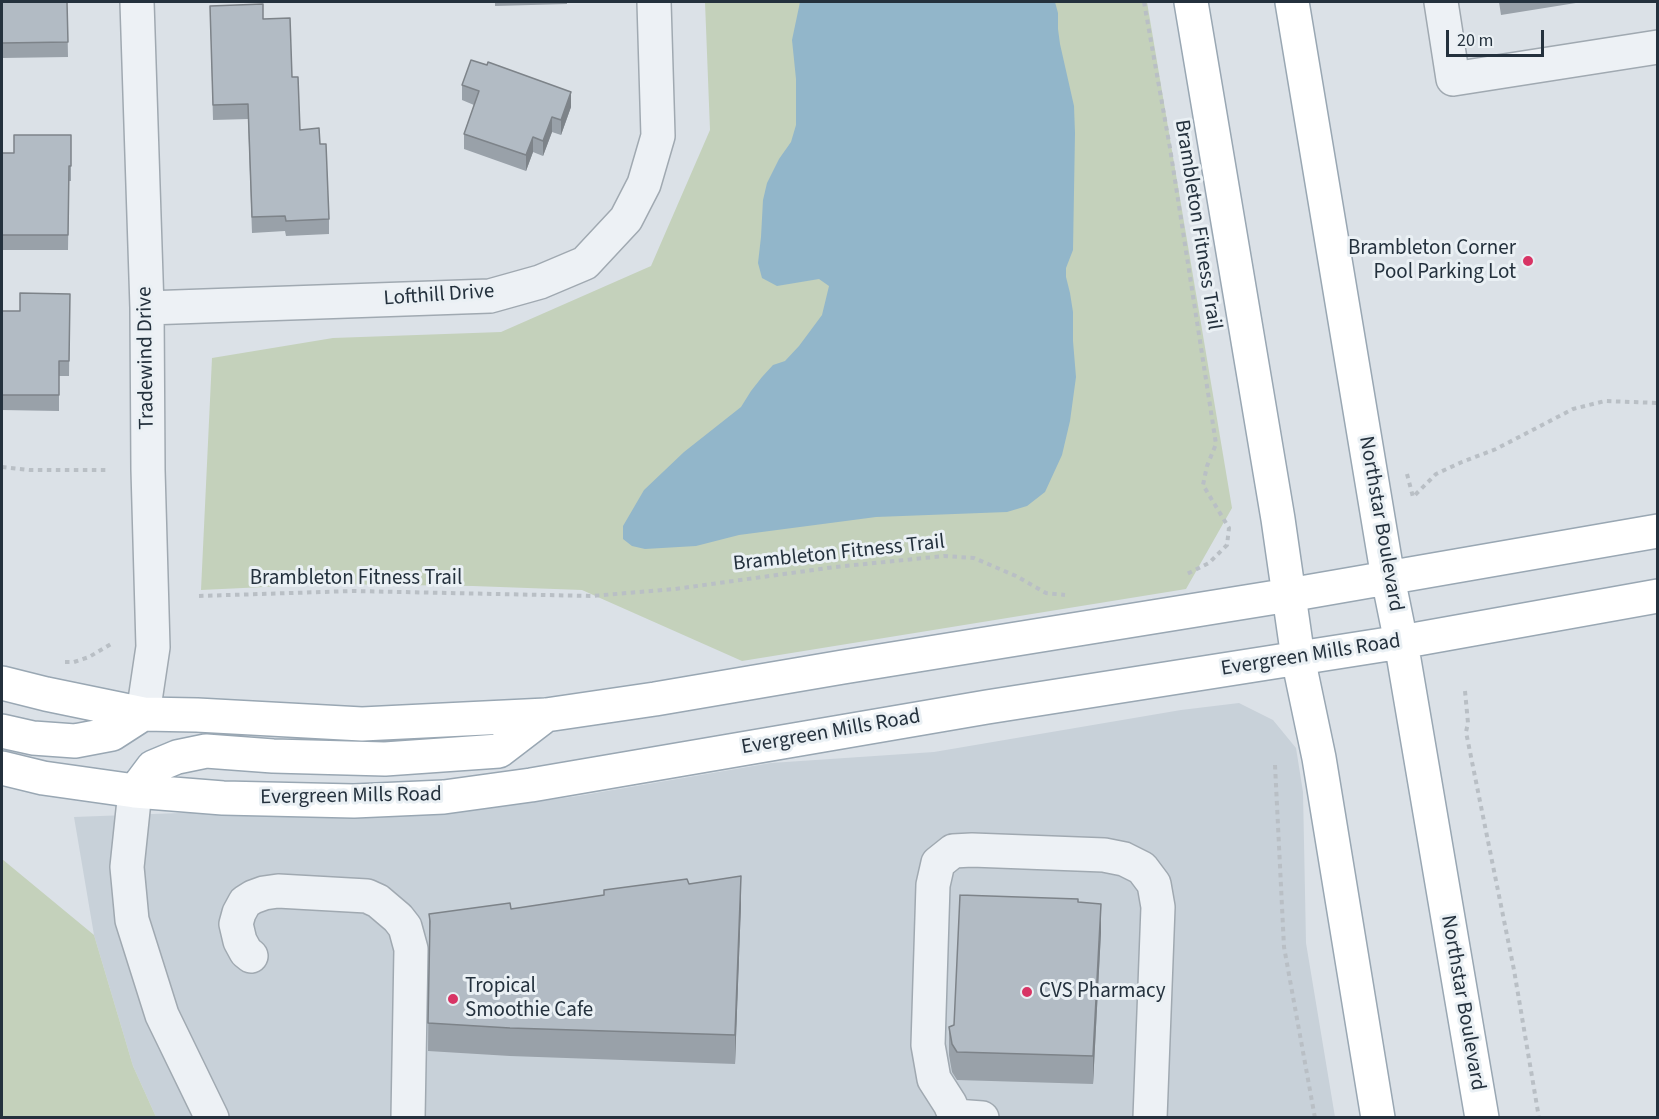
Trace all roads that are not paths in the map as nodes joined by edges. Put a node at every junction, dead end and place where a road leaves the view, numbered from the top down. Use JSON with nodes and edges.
{"nodes":[{"id":1,"x":137,"y":2,"type":"edge"},
{"id":2,"x":654,"y":2,"type":"edge"},
{"id":3,"x":1191,"y":2,"type":"edge"},
{"id":4,"x":1292,"y":2,"type":"edge"},
{"id":5,"x":1441,"y":2,"type":"edge"},
{"id":6,"x":1658,"y":47,"type":"edge"},
{"id":7,"x":147,"y":308,"type":"junction"},
{"id":8,"x":1658,"y":531,"type":"edge"},
{"id":9,"x":1388,"y":578,"type":"junction"},
{"id":10,"x":1289,"y":595,"type":"junction"},
{"id":11,"x":1658,"y":596,"type":"edge"},
{"id":12,"x":1401,"y":642,"type":"junction"},
{"id":13,"x":1298,"y":658,"type":"junction"},
{"id":14,"x":2,"y":683,"type":"edge"},
{"id":15,"x":143,"y":714,"type":"junction"},
{"id":16,"x":546,"y":715,"type":"junction"},
{"id":17,"x":2,"y":731,"type":"edge"},
{"id":18,"x":2,"y":768,"type":"edge"},
{"id":19,"x":135,"y":791,"type":"junction"},
{"id":20,"x":251,"y":956,"type":"dead end"},
{"id":21,"x":408,"y":1111,"type":"edge"},
{"id":22,"x":964,"y":1117,"type":"edge"},
{"id":23,"x":212,"y":1118,"type":"edge"},
{"id":24,"x":1150,"y":1118,"type":"edge"},
{"id":25,"x":1378,"y":1118,"type":"edge"},
{"id":26,"x":1482,"y":1118,"type":"edge"}],
"edges":[{"from":1,"to":7,"type":"street","name":"Tradewind Drive"},
{"from":2,"to":7,"type":"street","name":"Lofthill Drive"},
{"from":3,"to":10,"type":"main road"},
{"from":4,"to":9,"type":"main road","name":"Northstar Boulevard"},
{"from":5,"to":6,"type":"street"},
{"from":7,"to":15,"type":"street","name":"Tradewind Drive"},
{"from":8,"to":9,"type":"main road"},
{"from":9,"to":10,"type":"main road"},
{"from":9,"to":12,"type":"main road","name":"Northstar Boulevard"},
{"from":10,"to":13,"type":"main road"},
{"from":10,"to":16,"type":"main road"},
{"from":11,"to":12,"type":"main road","name":"Evergreen Mills Road"},
{"from":12,"to":13,"type":"main road","name":"Evergreen Mills Road"},
{"from":12,"to":26,"type":"main road","name":"Northstar Boulevard"},
{"from":13,"to":19,"type":"main road","name":"Evergreen Mills Road"},
{"from":13,"to":25,"type":"main road"},
{"from":14,"to":15,"type":"main road"},
{"from":15,"to":16,"type":"main road"},
{"from":15,"to":17,"type":"main road"},
{"from":16,"to":19,"type":"main road"},
{"from":18,"to":19,"type":"main road","name":"Evergreen Mills Road"},
{"from":19,"to":23,"type":"street"},
{"from":20,"to":21,"type":"street"},
{"from":22,"to":24,"type":"street"}]}
